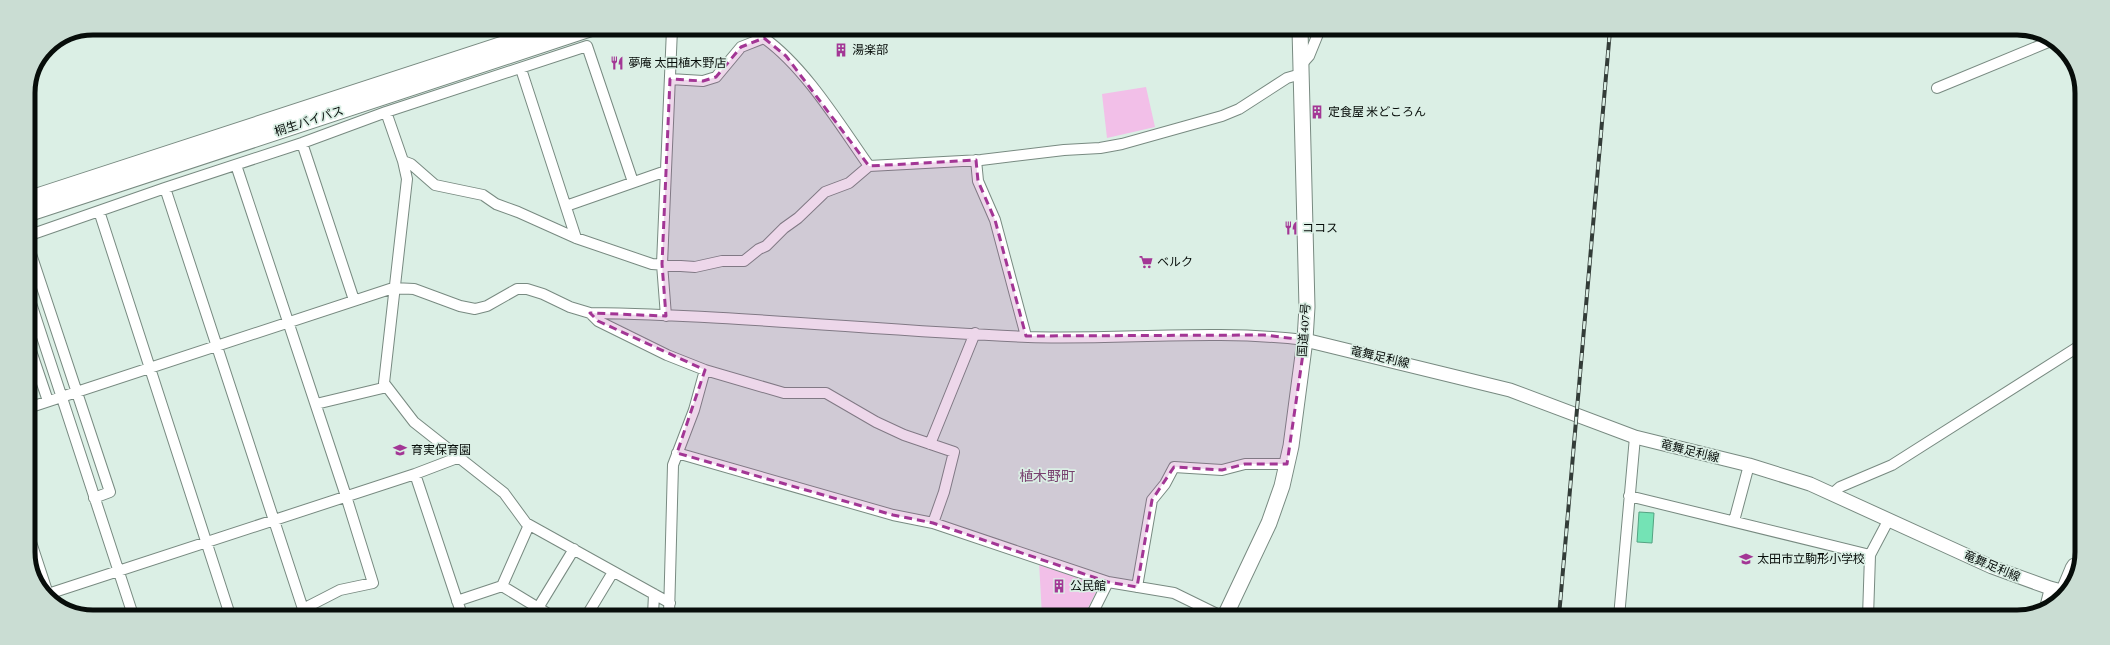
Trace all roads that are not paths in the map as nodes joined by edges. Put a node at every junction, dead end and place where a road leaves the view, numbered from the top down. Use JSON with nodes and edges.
{"nodes":[{"id":1,"x":528,"y":35,"type":"edge"},
{"id":2,"x":572,"y":35,"type":"edge"},
{"id":3,"x":672,"y":35,"type":"edge"},
{"id":4,"x":1300,"y":35,"type":"edge"},
{"id":5,"x":1318,"y":35,"type":"edge"},
{"id":6,"x":2046,"y":43,"type":"edge"},
{"id":7,"x":521,"y":69,"type":"junction"},
{"id":8,"x":1301,"y":69,"type":"junction"},
{"id":9,"x":670,"y":79,"type":"junction"},
{"id":10,"x":1937,"y":88,"type":"dead end"},
{"id":11,"x":386,"y":112,"type":"junction"},
{"id":12,"x":302,"y":143,"type":"junction"},
{"id":13,"x":976,"y":160,"type":"junction"},
{"id":14,"x":403,"y":161,"type":"junction"},
{"id":15,"x":236,"y":165,"type":"junction"},
{"id":16,"x":870,"y":166,"type":"junction"},
{"id":17,"x":666,"y":171,"type":"junction"},
{"id":18,"x":633,"y":182,"type":"junction"},
{"id":19,"x":165,"y":188,"type":"junction"},
{"id":20,"x":35,"y":197,"type":"edge"},
{"id":21,"x":566,"y":206,"type":"junction"},
{"id":22,"x":35,"y":212,"type":"edge"},
{"id":23,"x":98,"y":212,"type":"junction"},
{"id":24,"x":35,"y":234,"type":"edge"},
{"id":25,"x":576,"y":238,"type":"junction"},
{"id":26,"x":662,"y":264,"type":"junction"},
{"id":27,"x":35,"y":266,"type":"edge"},
{"id":28,"x":393,"y":288,"type":"junction"},
{"id":29,"x":354,"y":300,"type":"junction"},
{"id":30,"x":590,"y":313,"type":"junction"},
{"id":31,"x":35,"y":316,"type":"edge"},
{"id":32,"x":666,"y":316,"type":"junction"},
{"id":33,"x":289,"y":322,"type":"junction"},
{"id":34,"x":975,"y":333,"type":"junction"},
{"id":35,"x":1026,"y":336,"type":"junction"},
{"id":36,"x":1305,"y":340,"type":"junction"},
{"id":37,"x":216,"y":346,"type":"junction"},
{"id":38,"x":2075,"y":349,"type":"edge"},
{"id":39,"x":35,"y":363,"type":"edge"},
{"id":40,"x":149,"y":368,"type":"junction"},
{"id":41,"x":705,"y":370,"type":"junction"},
{"id":42,"x":387,"y":387,"type":"junction"},
{"id":43,"x":76,"y":392,"type":"junction"},
{"id":44,"x":61,"y":397,"type":"junction"},
{"id":45,"x":48,"y":401,"type":"junction"},
{"id":46,"x":316,"y":404,"type":"junction"},
{"id":47,"x":35,"y":406,"type":"edge"},
{"id":48,"x":1635,"y":437,"type":"junction"},
{"id":49,"x":930,"y":444,"type":"junction"},
{"id":50,"x":677,"y":454,"type":"junction"},
{"id":51,"x":457,"y":458,"type":"junction"},
{"id":52,"x":1287,"y":464,"type":"junction"},
{"id":53,"x":1749,"y":465,"type":"junction"},
{"id":54,"x":415,"y":474,"type":"junction"},
{"id":55,"x":1833,"y":493,"type":"junction"},
{"id":56,"x":346,"y":496,"type":"junction"},
{"id":57,"x":1629,"y":496,"type":"junction"},
{"id":58,"x":94,"y":498,"type":"junction"},
{"id":59,"x":274,"y":519,"type":"junction"},
{"id":60,"x":1889,"y":519,"type":"junction"},
{"id":61,"x":1734,"y":521,"type":"junction"},
{"id":62,"x":933,"y":523,"type":"junction"},
{"id":63,"x":529,"y":525,"type":"junction"},
{"id":64,"x":207,"y":542,"type":"junction"},
{"id":65,"x":574,"y":550,"type":"junction"},
{"id":66,"x":35,"y":554,"type":"edge"},
{"id":67,"x":1870,"y":555,"type":"junction"},
{"id":68,"x":2074,"y":564,"type":"edge"},
{"id":69,"x":118,"y":572,"type":"junction"},
{"id":70,"x":613,"y":572,"type":"junction"},
{"id":71,"x":1108,"y":582,"type":"junction"},
{"id":72,"x":46,"y":586,"type":"edge"},
{"id":73,"x":502,"y":586,"type":"junction"},
{"id":74,"x":1137,"y":587,"type":"junction"},
{"id":75,"x":2058,"y":590,"type":"edge"},
{"id":76,"x":53,"y":594,"type":"edge"},
{"id":77,"x":654,"y":594,"type":"junction"},
{"id":78,"x":2052,"y":599,"type":"edge"},
{"id":79,"x":457,"y":601,"type":"junction"},
{"id":80,"x":670,"y":603,"type":"junction"},
{"id":81,"x":538,"y":608,"type":"junction"},
{"id":82,"x":131,"y":610,"type":"edge"},
{"id":83,"x":228,"y":610,"type":"edge"},
{"id":84,"x":303,"y":610,"type":"edge"},
{"id":85,"x":307,"y":610,"type":"edge"},
{"id":86,"x":460,"y":610,"type":"edge"},
{"id":87,"x":541,"y":610,"type":"edge"},
{"id":88,"x":590,"y":610,"type":"edge"},
{"id":89,"x":653,"y":610,"type":"edge"},
{"id":90,"x":669,"y":610,"type":"edge"},
{"id":91,"x":1094,"y":610,"type":"edge"},
{"id":92,"x":1209,"y":610,"type":"edge"},
{"id":93,"x":1228,"y":610,"type":"edge"},
{"id":94,"x":1620,"y":610,"type":"edge"},
{"id":95,"x":1868,"y":610,"type":"edge"}],
"edges":[{"from":1,"to":20,"type":"highway","name":"桐生バイパス"},
{"from":2,"to":22,"type":"highway","name":"桐生バイパス"},
{"from":3,"to":9,"type":"street"},
{"from":4,"to":8,"type":"highway","name":"国道407号"},
{"from":5,"to":8,"type":"street"},
{"from":6,"to":10,"type":"street"},
{"from":7,"to":11,"type":"street"},
{"from":7,"to":18,"type":"street"},
{"from":7,"to":21,"type":"street"},
{"from":8,"to":13,"type":"street"},
{"from":8,"to":36,"type":"highway","name":"国道407号"},
{"from":9,"to":16,"type":"street"},
{"from":9,"to":17,"type":"street"},
{"from":11,"to":12,"type":"street"},
{"from":11,"to":14,"type":"street"},
{"from":12,"to":15,"type":"street"},
{"from":12,"to":29,"type":"street"},
{"from":13,"to":16,"type":"street"},
{"from":13,"to":35,"type":"street"},
{"from":14,"to":25,"type":"street"},
{"from":14,"to":28,"type":"street"},
{"from":15,"to":19,"type":"street"},
{"from":15,"to":33,"type":"street"},
{"from":16,"to":26,"type":"street"},
{"from":17,"to":18,"type":"street"},
{"from":17,"to":26,"type":"street"},
{"from":18,"to":21,"type":"street"},
{"from":19,"to":23,"type":"street"},
{"from":19,"to":37,"type":"street"},
{"from":21,"to":25,"type":"street"},
{"from":23,"to":24,"type":"street"},
{"from":23,"to":40,"type":"street"},
{"from":25,"to":26,"type":"street"},
{"from":26,"to":32,"type":"street"},
{"from":27,"to":43,"type":"street"},
{"from":28,"to":29,"type":"street"},
{"from":28,"to":30,"type":"street"},
{"from":28,"to":42,"type":"street"},
{"from":29,"to":33,"type":"street"},
{"from":30,"to":32,"type":"street"},
{"from":30,"to":41,"type":"street"},
{"from":31,"to":44,"type":"street"},
{"from":32,"to":34,"type":"street"},
{"from":33,"to":37,"type":"street"},
{"from":33,"to":46,"type":"street"},
{"from":34,"to":35,"type":"street"},
{"from":34,"to":49,"type":"street"},
{"from":35,"to":36,"type":"street"},
{"from":36,"to":48,"type":"main road","name":"竜舞足利線"},
{"from":36,"to":52,"type":"highway","name":"国道407号"},
{"from":37,"to":40,"type":"street"},
{"from":37,"to":59,"type":"street"},
{"from":38,"to":55,"type":"street"},
{"from":39,"to":45,"type":"street"},
{"from":40,"to":43,"type":"street"},
{"from":40,"to":64,"type":"street"},
{"from":41,"to":49,"type":"street"},
{"from":41,"to":50,"type":"street"},
{"from":42,"to":46,"type":"street"},
{"from":42,"to":51,"type":"street"},
{"from":43,"to":44,"type":"street"},
{"from":43,"to":58,"type":"street"},
{"from":44,"to":45,"type":"street"},
{"from":44,"to":58,"type":"street"},
{"from":45,"to":47,"type":"street"},
{"from":46,"to":56,"type":"street"},
{"from":48,"to":53,"type":"main road","name":"竜舞足利線"},
{"from":48,"to":57,"type":"street"},
{"from":49,"to":62,"type":"street"},
{"from":50,"to":62,"type":"street"},
{"from":50,"to":80,"type":"street"},
{"from":51,"to":54,"type":"street"},
{"from":51,"to":63,"type":"street"},
{"from":52,"to":74,"type":"street"},
{"from":52,"to":93,"type":"highway","name":"国道407号"},
{"from":53,"to":55,"type":"main road","name":"竜舞足利線"},
{"from":53,"to":61,"type":"street"},
{"from":54,"to":56,"type":"street"},
{"from":54,"to":79,"type":"street"},
{"from":55,"to":60,"type":"main road","name":"竜舞足利線"},
{"from":56,"to":59,"type":"street"},
{"from":56,"to":85,"type":"street"},
{"from":57,"to":61,"type":"street"},
{"from":57,"to":94,"type":"street"},
{"from":58,"to":69,"type":"street"},
{"from":59,"to":64,"type":"street"},
{"from":59,"to":84,"type":"street"},
{"from":60,"to":67,"type":"street"},
{"from":60,"to":75,"type":"main road","name":"竜舞足利線"},
{"from":61,"to":67,"type":"street"},
{"from":62,"to":71,"type":"street"},
{"from":63,"to":65,"type":"street"},
{"from":63,"to":73,"type":"street"},
{"from":64,"to":69,"type":"street"},
{"from":64,"to":83,"type":"street"},
{"from":65,"to":70,"type":"street"},
{"from":65,"to":81,"type":"street"},
{"from":66,"to":72,"type":"street"},
{"from":67,"to":95,"type":"street"},
{"from":68,"to":75,"type":"street"},
{"from":69,"to":76,"type":"street"},
{"from":69,"to":82,"type":"street"},
{"from":70,"to":77,"type":"street"},
{"from":70,"to":88,"type":"street"},
{"from":71,"to":74,"type":"street"},
{"from":71,"to":91,"type":"street"},
{"from":73,"to":79,"type":"street"},
{"from":73,"to":81,"type":"street"},
{"from":74,"to":92,"type":"street"},
{"from":75,"to":78,"type":"street"},
{"from":77,"to":80,"type":"street"},
{"from":77,"to":89,"type":"street"},
{"from":79,"to":86,"type":"street"},
{"from":80,"to":90,"type":"street"},
{"from":81,"to":87,"type":"street"}]}
